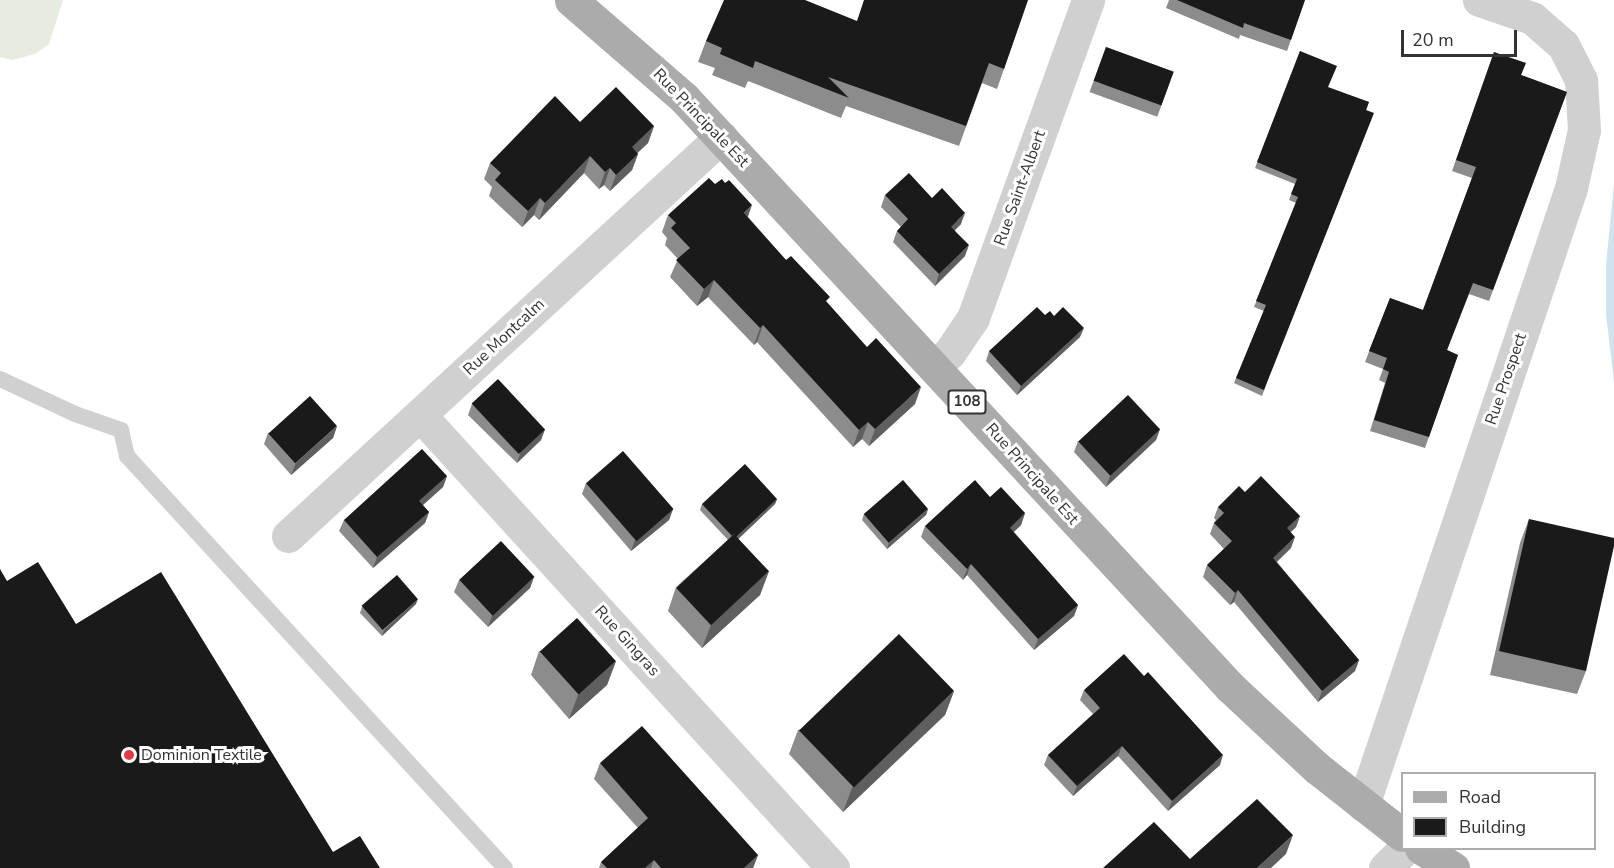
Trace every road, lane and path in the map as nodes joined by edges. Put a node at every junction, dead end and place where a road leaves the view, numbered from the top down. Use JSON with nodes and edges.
{"nodes":[{"id":1,"x":570,"y":0,"type":"edge"},
{"id":2,"x":1088,"y":0,"type":"edge"},
{"id":3,"x":1479,"y":0,"type":"edge"},
{"id":4,"x":721,"y":137,"type":"junction"},
{"id":5,"x":935,"y":367,"type":"junction"},
{"id":6,"x":0,"y":379,"type":"edge"},
{"id":7,"x":420,"y":415,"type":"junction"},
{"id":8,"x":288,"y":536,"type":"dead end"},
{"id":9,"x":1363,"y":805,"type":"junction"},
{"id":10,"x":1401,"y":834,"type":"edge"},
{"id":11,"x":1405,"y":850,"type":"edge"},
{"id":12,"x":1423,"y":850,"type":"edge"},
{"id":13,"x":505,"y":868,"type":"edge"},
{"id":14,"x":833,"y":868,"type":"edge"},
{"id":15,"x":1385,"y":868,"type":"edge"},
{"id":16,"x":1453,"y":868,"type":"edge"}],
"edges":[{"from":1,"to":4,"type":"main road","name":"Rue Principale Est","number":"108"},
{"from":2,"to":5,"type":"street","name":"Rue Saint-Albert"},
{"from":3,"to":9,"type":"street","name":"Rue Prospect"},
{"from":4,"to":5,"type":"main road","name":"Rue Principale Est","number":"108"},
{"from":4,"to":7,"type":"street","name":"Rue Montcalm"},
{"from":5,"to":9,"type":"main road","name":"Rue Principale Est","number":"108"},
{"from":6,"to":13,"type":"lane"},
{"from":7,"to":8,"type":"street","name":"Rue Montcalm"},
{"from":7,"to":14,"type":"street","name":"Rue Gingras"},
{"from":9,"to":10,"type":"main road","name":"Rue Principale Est","number":"108"},
{"from":11,"to":15,"type":"street"},
{"from":12,"to":16,"type":"main road"}]}
